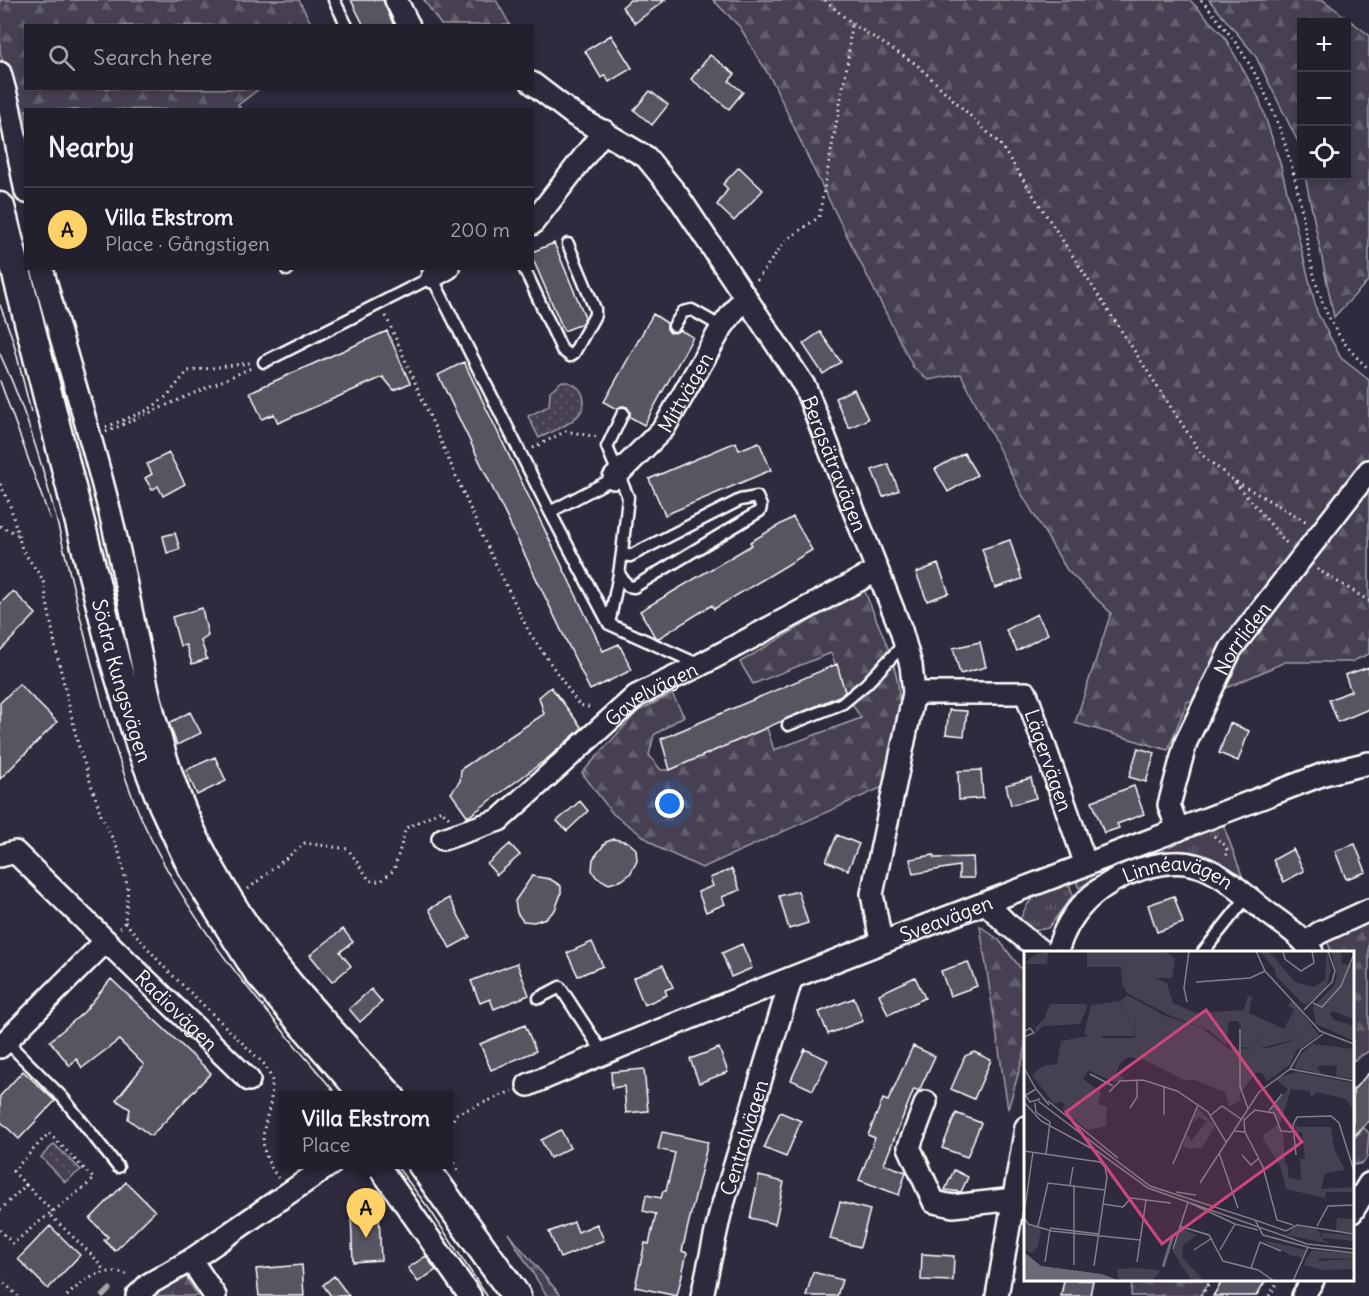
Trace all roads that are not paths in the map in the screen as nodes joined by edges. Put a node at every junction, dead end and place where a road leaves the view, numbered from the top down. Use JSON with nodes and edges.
{"nodes":[{"id":1,"x":334,"y":0,"type":"edge"},
{"id":2,"x":396,"y":0,"type":"edge"},
{"id":3,"x":345,"y":24,"type":"edge"},
{"id":4,"x":408,"y":24,"type":"edge"},
{"id":5,"x":0,"y":73,"type":"edge"},
{"id":6,"x":534,"y":85,"type":"edge"},
{"id":7,"x":604,"y":131,"type":"junction"},
{"id":8,"x":24,"y":182,"type":"edge"},
{"id":9,"x":0,"y":207,"type":"edge"},
{"id":10,"x":534,"y":221,"type":"edge"},
{"id":11,"x":568,"y":244,"type":"dead end"},
{"id":12,"x":43,"y":270,"type":"edge"},
{"id":13,"x":525,"y":270,"type":"edge"},
{"id":14,"x":440,"y":273,"type":"edge"},
{"id":15,"x":745,"y":296,"type":"junction"},
{"id":16,"x":674,"y":326,"type":"dead end"},
{"id":17,"x":722,"y":327,"type":"junction"},
{"id":18,"x":264,"y":362,"type":"road end"},
{"id":19,"x":623,"y":413,"type":"dead end"},
{"id":20,"x":1369,"y":471,"type":"edge"},
{"id":21,"x":617,"y":476,"type":"junction"},
{"id":22,"x":550,"y":512,"type":"junction"},
{"id":23,"x":622,"y":553,"type":"junction"},
{"id":24,"x":876,"y":571,"type":"junction"},
{"id":25,"x":619,"y":574,"type":"junction"},
{"id":26,"x":609,"y":624,"type":"junction"},
{"id":27,"x":905,"y":644,"type":"junction"},
{"id":28,"x":700,"y":666,"type":"junction"},
{"id":29,"x":914,"y":693,"type":"junction"},
{"id":30,"x":788,"y":725,"type":"dead end"},
{"id":31,"x":1369,"y":763,"type":"edge"},
{"id":32,"x":1178,"y":830,"type":"junction"},
{"id":33,"x":443,"y":839,"type":"dead end"},
{"id":34,"x":0,"y":856,"type":"edge"},
{"id":35,"x":1086,"y":865,"type":"junction"},
{"id":36,"x":1246,"y":897,"type":"junction"},
{"id":37,"x":987,"y":904,"type":"junction"},
{"id":38,"x":1369,"y":910,"type":"edge"},
{"id":39,"x":106,"y":941,"type":"junction"},
{"id":40,"x":881,"y":941,"type":"junction"},
{"id":41,"x":1309,"y":948,"type":"edge"},
{"id":42,"x":1041,"y":951,"type":"edge"},
{"id":43,"x":1057,"y":951,"type":"edge"},
{"id":44,"x":1204,"y":951,"type":"edge"},
{"id":45,"x":791,"y":980,"type":"junction"},
{"id":46,"x":539,"y":998,"type":"dead end"},
{"id":47,"x":3,"y":1044,"type":"edge"},
{"id":48,"x":603,"y":1053,"type":"junction"},
{"id":49,"x":249,"y":1080,"type":"dead end"},
{"id":50,"x":528,"y":1085,"type":"road end"},
{"id":51,"x":362,"y":1091,"type":"edge"},
{"id":52,"x":390,"y":1091,"type":"edge"},
{"id":53,"x":926,"y":1102,"type":"dead end"},
{"id":54,"x":1024,"y":1139,"type":"edge"},
{"id":55,"x":118,"y":1167,"type":"dead end"},
{"id":56,"x":324,"y":1169,"type":"edge"},
{"id":57,"x":381,"y":1169,"type":"edge"},
{"id":58,"x":426,"y":1169,"type":"edge"},
{"id":59,"x":1362,"y":1185,"type":"edge"},
{"id":60,"x":1014,"y":1199,"type":"junction"},
{"id":61,"x":1354,"y":1209,"type":"edge"},
{"id":62,"x":191,"y":1260,"type":"junction"},
{"id":63,"x":1312,"y":1281,"type":"edge"},
{"id":64,"x":143,"y":1290,"type":"edge"},
{"id":65,"x":215,"y":1296,"type":"edge"},
{"id":66,"x":470,"y":1296,"type":"edge"},
{"id":67,"x":516,"y":1296,"type":"edge"},
{"id":68,"x":702,"y":1296,"type":"edge"},
{"id":69,"x":997,"y":1296,"type":"edge"},
{"id":70,"x":1303,"y":1296,"type":"edge"}],
"edges":[{"from":1,"to":3,"type":"lane"},
{"from":2,"to":4,"type":"street"},
{"from":5,"to":8,"type":"street"},
{"from":6,"to":7,"type":"street","name":"Bergsätravägen"},
{"from":7,"to":10,"type":"street"},
{"from":7,"to":15,"type":"street","name":"Bergsätravägen"},
{"from":9,"to":51,"type":"main road","name":"Södra Kungsvägen"},
{"from":11,"to":13,"type":"lane"},
{"from":12,"to":52,"type":"street","name":"Södra Kungsvägen"},
{"from":14,"to":18,"type":"lane"},
{"from":14,"to":22,"type":"lane"},
{"from":15,"to":17,"type":"street","name":"Mittvägen"},
{"from":15,"to":24,"type":"street","name":"Bergsätravägen"},
{"from":16,"to":17,"type":"lane"},
{"from":17,"to":21,"type":"street","name":"Mittvägen"},
{"from":19,"to":21,"type":"lane"},
{"from":20,"to":32,"type":"street","name":"Norrliden"},
{"from":21,"to":22,"type":"lane"},
{"from":21,"to":23,"type":"lane"},
{"from":22,"to":26,"type":"lane"},
{"from":23,"to":25,"type":"lane"},
{"from":23,"to":25,"type":"lane"},
{"from":24,"to":27,"type":"street","name":"Bergsätravägen"},
{"from":24,"to":28,"type":"street","name":"Gavelvägen"},
{"from":25,"to":26,"type":"lane"},
{"from":26,"to":28,"type":"lane"},
{"from":27,"to":29,"type":"street","name":"Bergsätravägen"},
{"from":27,"to":30,"type":"lane"},
{"from":28,"to":33,"type":"street","name":"Gavelvägen"},
{"from":29,"to":35,"type":"street","name":"Lägervägen"},
{"from":29,"to":40,"type":"street","name":"Bergsätravägen"},
{"from":31,"to":32,"type":"street","name":"Sveavägen"},
{"from":32,"to":35,"type":"street","name":"Sveavägen"},
{"from":34,"to":39,"type":"street","name":"Radiovägen"},
{"from":35,"to":37,"type":"street","name":"Sveavägen"},
{"from":36,"to":41,"type":"street","name":"Linnéavägen"},
{"from":36,"to":43,"type":"street","name":"Linnéavägen"},
{"from":36,"to":44,"type":"lane"},
{"from":37,"to":40,"type":"street","name":"Sveavägen"},
{"from":37,"to":42,"type":"street"},
{"from":38,"to":41,"type":"street"},
{"from":39,"to":47,"type":"street"},
{"from":39,"to":49,"type":"street","name":"Radiovägen"},
{"from":40,"to":45,"type":"street","name":"Sveavägen"},
{"from":45,"to":48,"type":"street","name":"Sveavägen"},
{"from":45,"to":68,"type":"street","name":"Centralvägen"},
{"from":46,"to":48,"type":"lane"},
{"from":47,"to":55,"type":"lane"},
{"from":48,"to":50,"type":"street","name":"Sveavägen"},
{"from":53,"to":60,"type":"street"},
{"from":54,"to":60,"type":"street"},
{"from":56,"to":62,"type":"street"},
{"from":57,"to":66,"type":"street"},
{"from":58,"to":67,"type":"main road"},
{"from":59,"to":61,"type":"street"},
{"from":60,"to":69,"type":"street"},
{"from":62,"to":64,"type":"street"},
{"from":62,"to":65,"type":"street"},
{"from":63,"to":70,"type":"street"}]}
